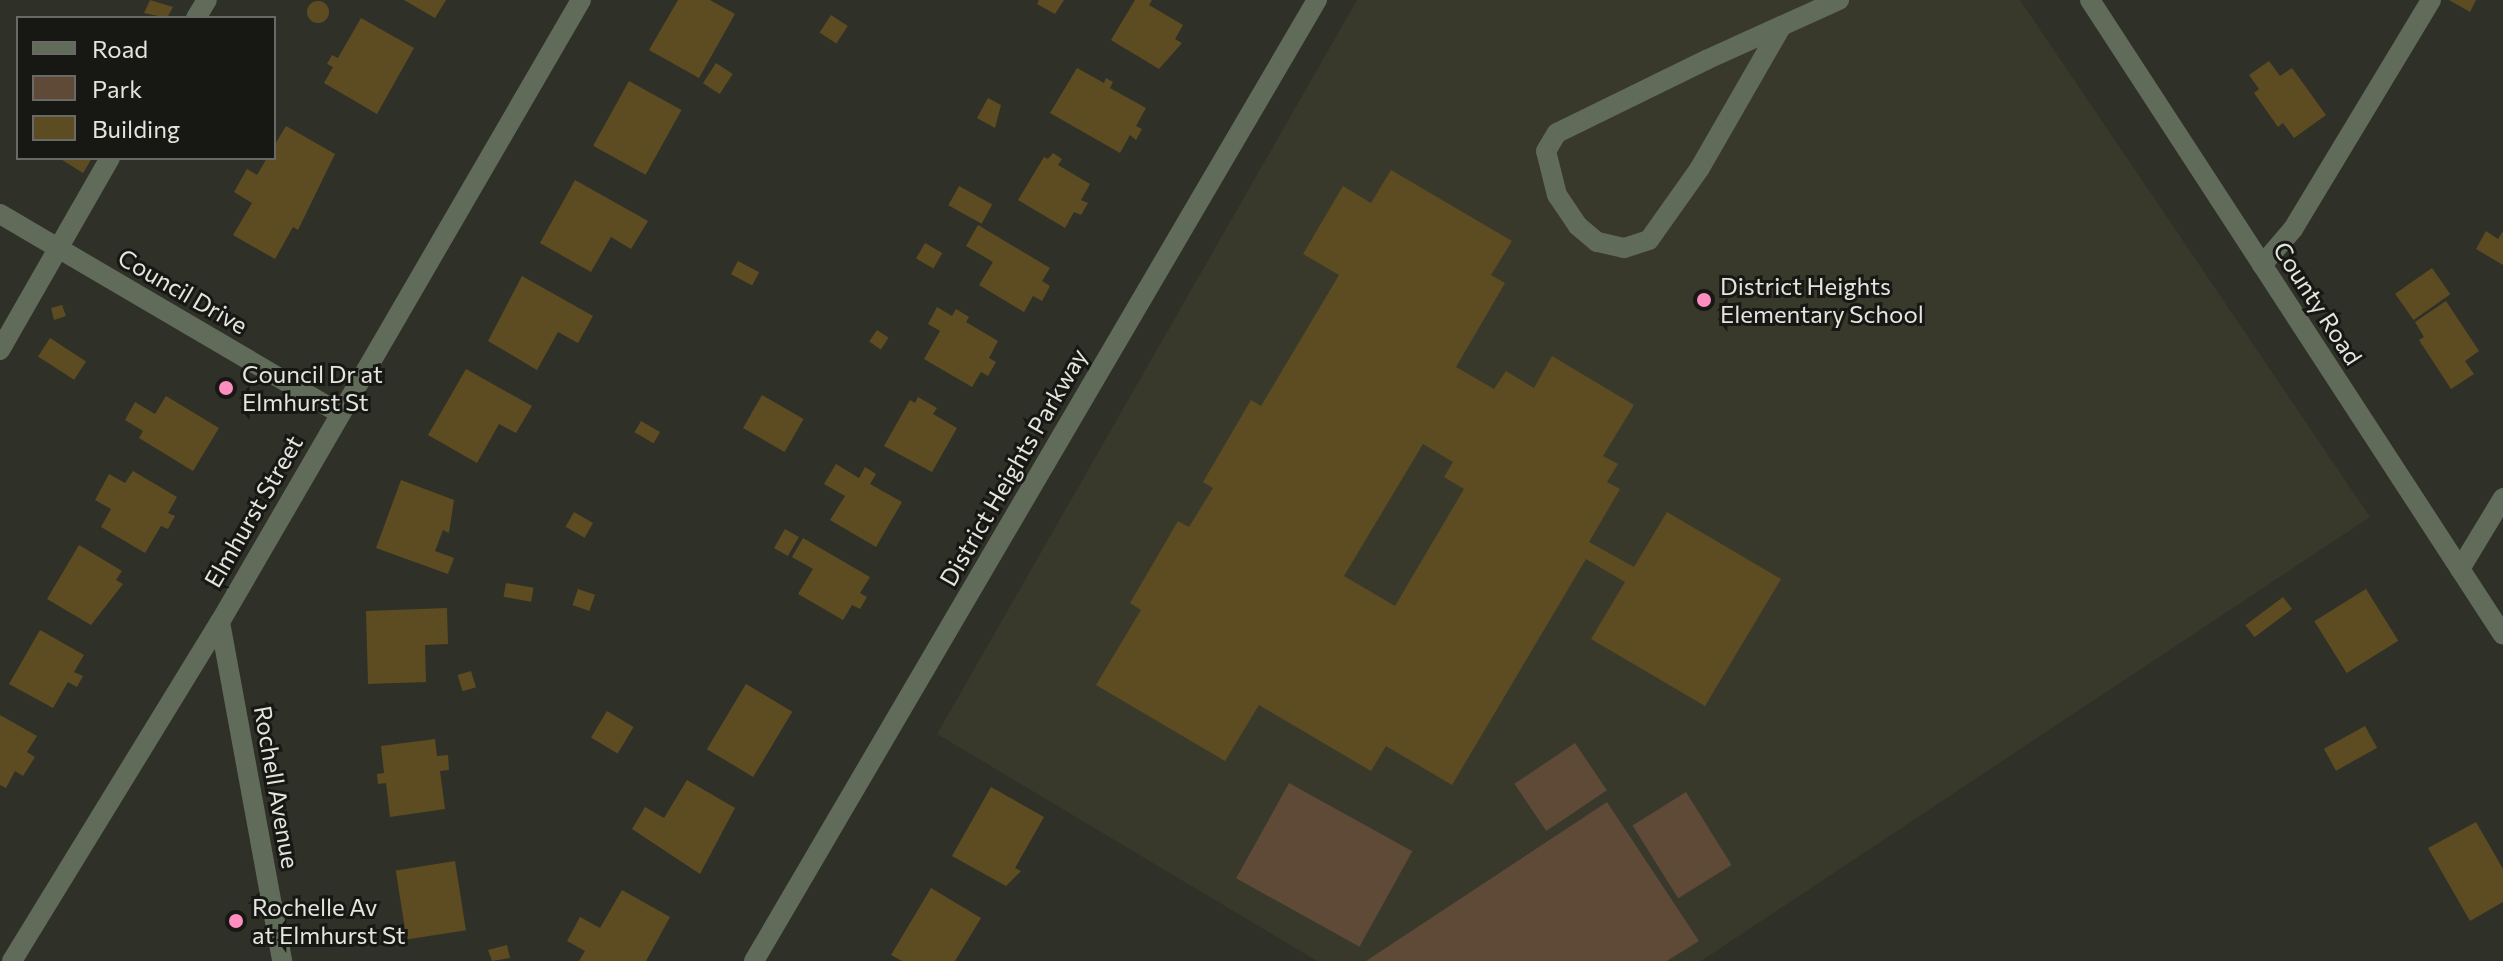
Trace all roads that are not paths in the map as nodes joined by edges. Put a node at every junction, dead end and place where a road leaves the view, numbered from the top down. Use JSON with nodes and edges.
{"nodes":[{"id":1,"x":581,"y":0,"type":"edge"},
{"id":2,"x":1317,"y":0,"type":"edge"},
{"id":3,"x":1839,"y":0,"type":"edge"},
{"id":4,"x":2090,"y":0,"type":"edge"},
{"id":5,"x":2431,"y":0,"type":"edge"},
{"id":6,"x":1781,"y":27,"type":"junction"},
{"id":7,"x":109,"y":160,"type":"edge"},
{"id":8,"x":0,"y":214,"type":"edge"},
{"id":9,"x":56,"y":247,"type":"junction"},
{"id":10,"x":2262,"y":265,"type":"junction"},
{"id":11,"x":0,"y":350,"type":"edge"},
{"id":12,"x":339,"y":413,"type":"junction"},
{"id":13,"x":2503,"y":498,"type":"edge"},
{"id":14,"x":2460,"y":569,"type":"junction"},
{"id":15,"x":220,"y":622,"type":"junction"},
{"id":16,"x":2503,"y":635,"type":"edge"},
{"id":17,"x":12,"y":961,"type":"edge"},
{"id":18,"x":282,"y":961,"type":"edge"},
{"id":19,"x":754,"y":961,"type":"edge"}],
"edges":[{"from":1,"to":12,"type":"street","name":"Elmhurst Street"},
{"from":2,"to":19,"type":"street","name":"District Heights Parkway"},
{"from":3,"to":6,"type":"street"},
{"from":4,"to":10,"type":"street","name":"County Road"},
{"from":5,"to":10,"type":"street"},
{"from":6,"to":6,"type":"street"},
{"from":7,"to":9,"type":"street"},
{"from":8,"to":9,"type":"street","name":"Council Drive"},
{"from":9,"to":11,"type":"street"},
{"from":9,"to":12,"type":"street","name":"Council Drive"},
{"from":10,"to":14,"type":"street","name":"County Road"},
{"from":12,"to":15,"type":"street","name":"Elmhurst Street"},
{"from":13,"to":14,"type":"street"},
{"from":14,"to":16,"type":"street","name":"County Road"},
{"from":15,"to":17,"type":"street","name":"Elmhurst Street"},
{"from":15,"to":18,"type":"street","name":"Rochell Avenue"}]}
